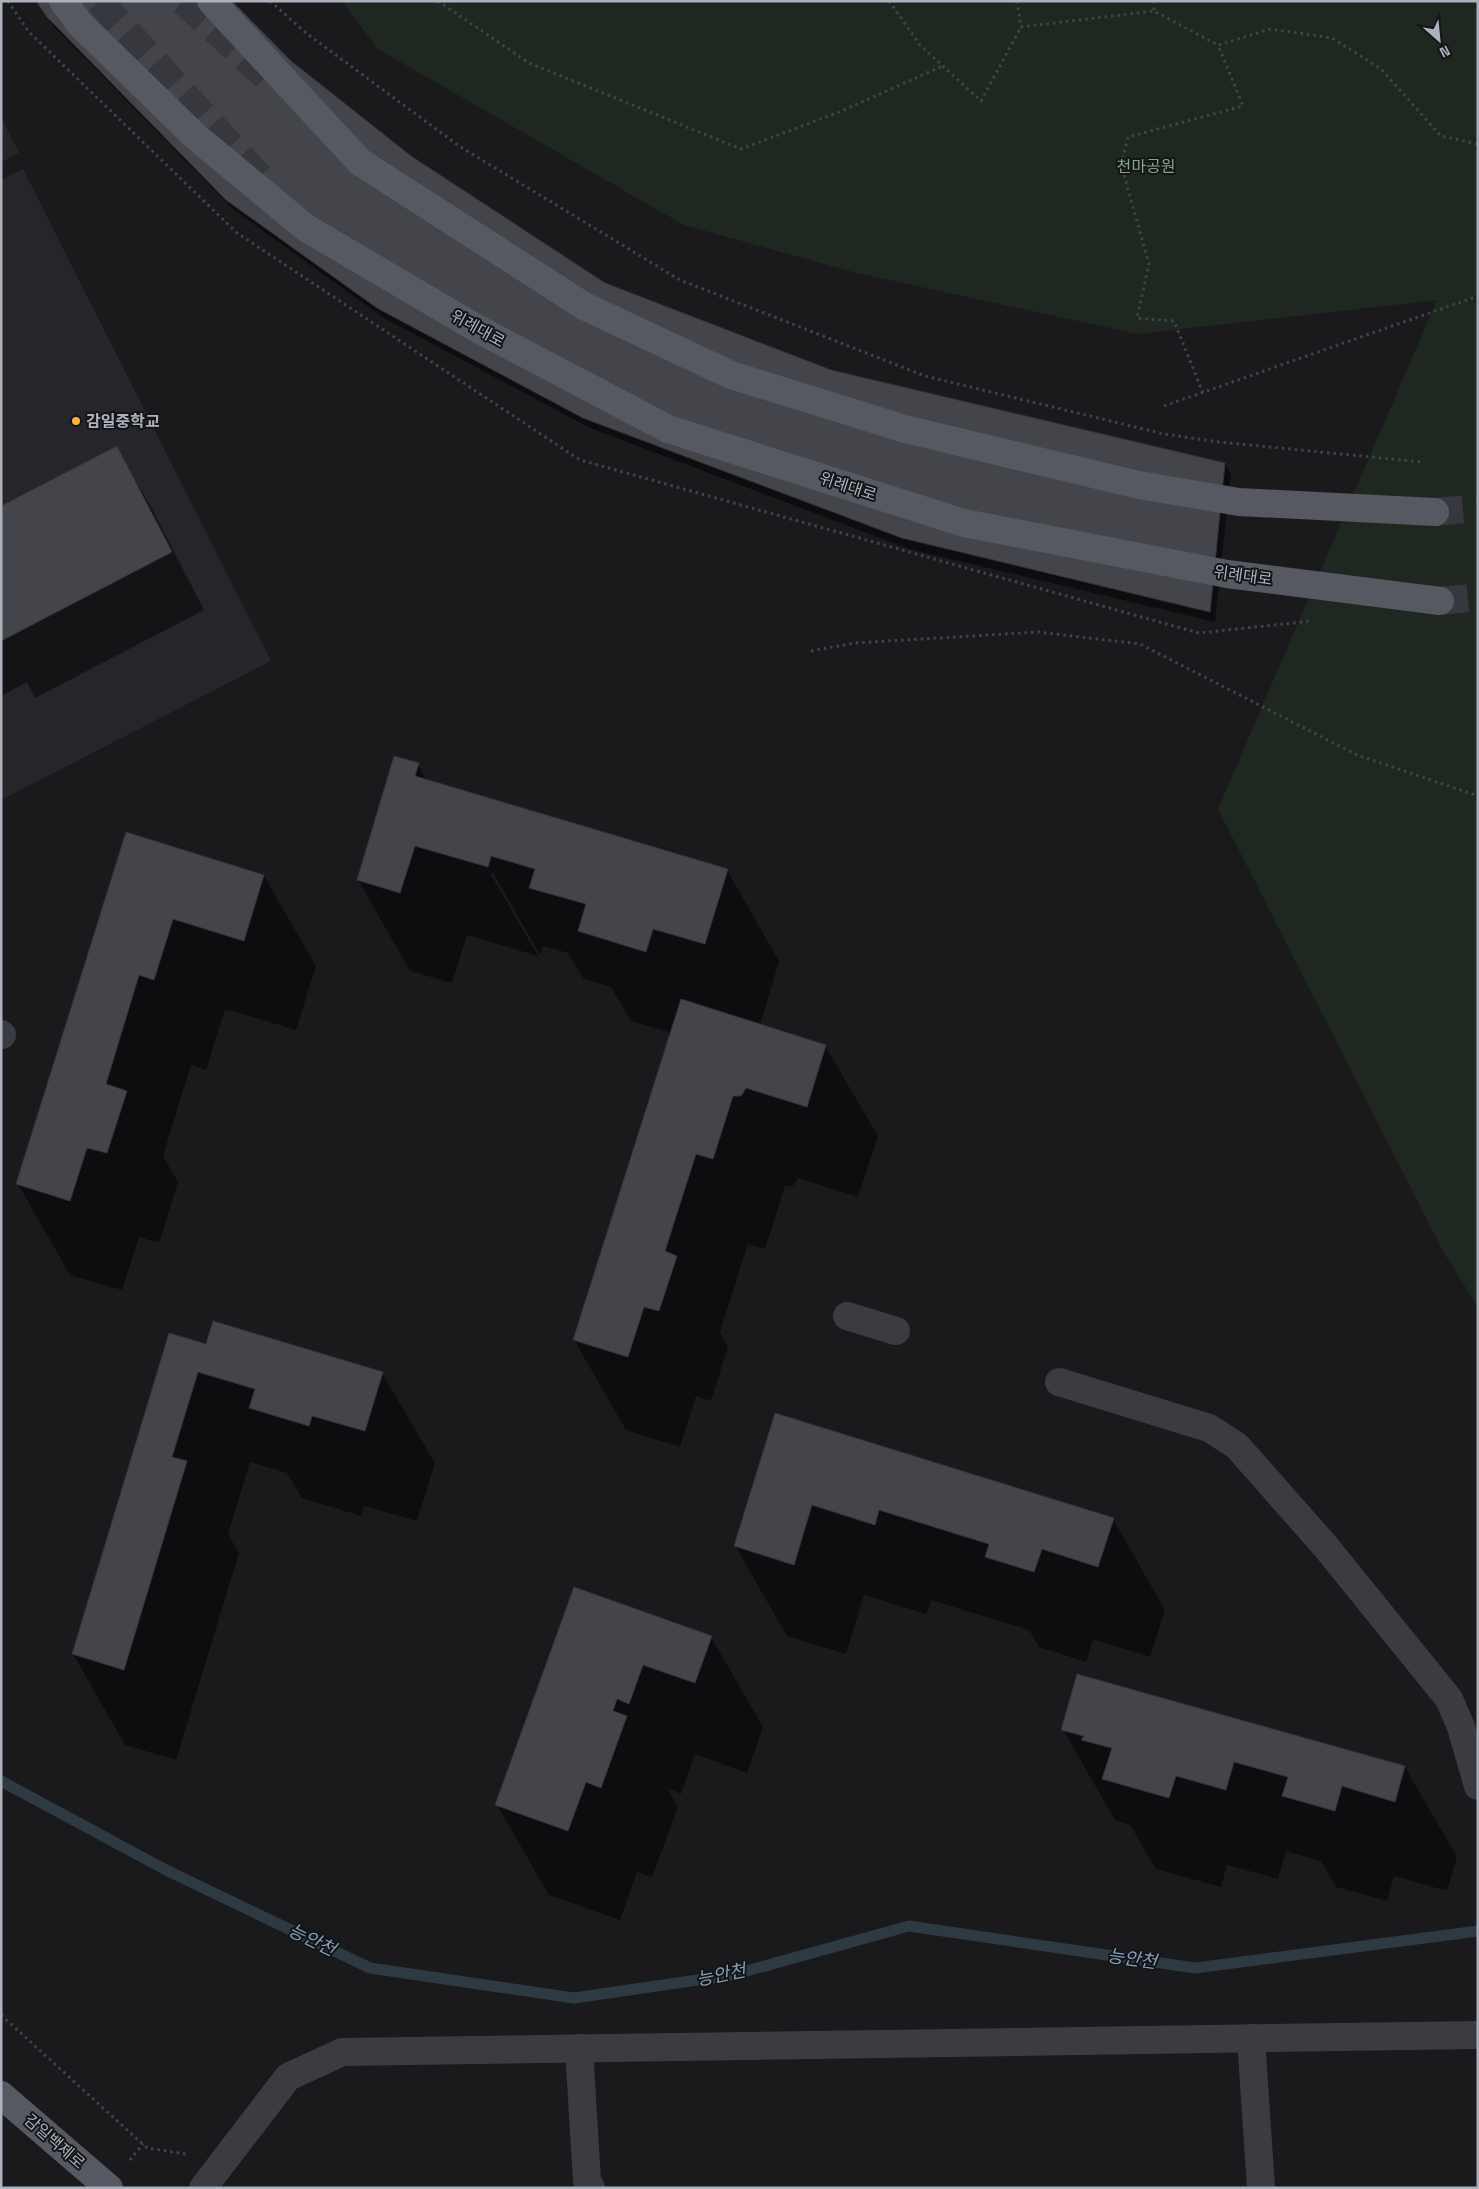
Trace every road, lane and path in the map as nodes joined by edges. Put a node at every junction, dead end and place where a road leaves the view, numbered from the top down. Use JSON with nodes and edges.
{"nodes":[{"id":1,"x":62,"y":1,"type":"edge"},
{"id":2,"x":211,"y":1,"type":"edge"},
{"id":3,"x":270,"y":1,"type":"edge"},
{"id":4,"x":438,"y":1,"type":"edge"},
{"id":5,"x":889,"y":1,"type":"edge"},
{"id":6,"x":1017,"y":1,"type":"edge"},
{"id":7,"x":1154,"y":1,"type":"edge"},
{"id":8,"x":1154,"y":11,"type":"junction"},
{"id":9,"x":1021,"y":27,"type":"junction"},
{"id":10,"x":1218,"y":45,"type":"junction"},
{"id":11,"x":943,"y":66,"type":"junction"},
{"id":12,"x":1478,"y":144,"type":"edge"},
{"id":13,"x":1478,"y":296,"type":"edge"},
{"id":14,"x":1203,"y":392,"type":"junction"},
{"id":15,"x":1164,"y":406,"type":"dead end"},
{"id":16,"x":1422,"y":462,"type":"dead end"},
{"id":17,"x":1435,"y":512,"type":"tunnel mouth"},
{"id":18,"x":1440,"y":601,"type":"tunnel mouth"},
{"id":19,"x":811,"y":651,"type":"dead end"},
{"id":20,"x":1478,"y":796,"type":"edge"},
{"id":21,"x":847,"y":1316,"type":"dead end"},
{"id":22,"x":896,"y":1331,"type":"dead end"},
{"id":23,"x":1059,"y":1382,"type":"dead end"},
{"id":24,"x":1478,"y":1786,"type":"edge"},
{"id":25,"x":1,"y":2014,"type":"edge"},
{"id":26,"x":1478,"y":2035,"type":"edge"},
{"id":27,"x":1251,"y":2038,"type":"junction"},
{"id":28,"x":579,"y":2048,"type":"junction"},
{"id":29,"x":1,"y":2095,"type":"edge"},
{"id":30,"x":210,"y":2179,"type":"edge"},
{"id":31,"x":109,"y":2188,"type":"edge"},
{"id":32,"x":591,"y":2188,"type":"edge"},
{"id":33,"x":1262,"y":2188,"type":"edge"}],
"edges":[{"from":1,"to":18,"type":"main road","name":"위례대로"},
{"from":2,"to":17,"type":"main road"},
{"from":3,"to":16,"type":"path"},
{"from":4,"to":11,"type":"path"},
{"from":5,"to":11,"type":"path"},
{"from":6,"to":9,"type":"path"},
{"from":7,"to":8,"type":"path"},
{"from":8,"to":9,"type":"path"},
{"from":8,"to":10,"type":"path"},
{"from":9,"to":11,"type":"path"},
{"from":10,"to":12,"type":"path"},
{"from":10,"to":14,"type":"path"},
{"from":13,"to":14,"type":"path"},
{"from":14,"to":15,"type":"path"},
{"from":19,"to":20,"type":"path"},
{"from":21,"to":22,"type":"street"},
{"from":23,"to":24,"type":"street"},
{"from":25,"to":30,"type":"path"},
{"from":26,"to":27,"type":"street"},
{"from":27,"to":28,"type":"street"},
{"from":27,"to":33,"type":"street"},
{"from":28,"to":30,"type":"street"},
{"from":28,"to":32,"type":"street"},
{"from":29,"to":31,"type":"main road","name":"감일백제로"}]}
